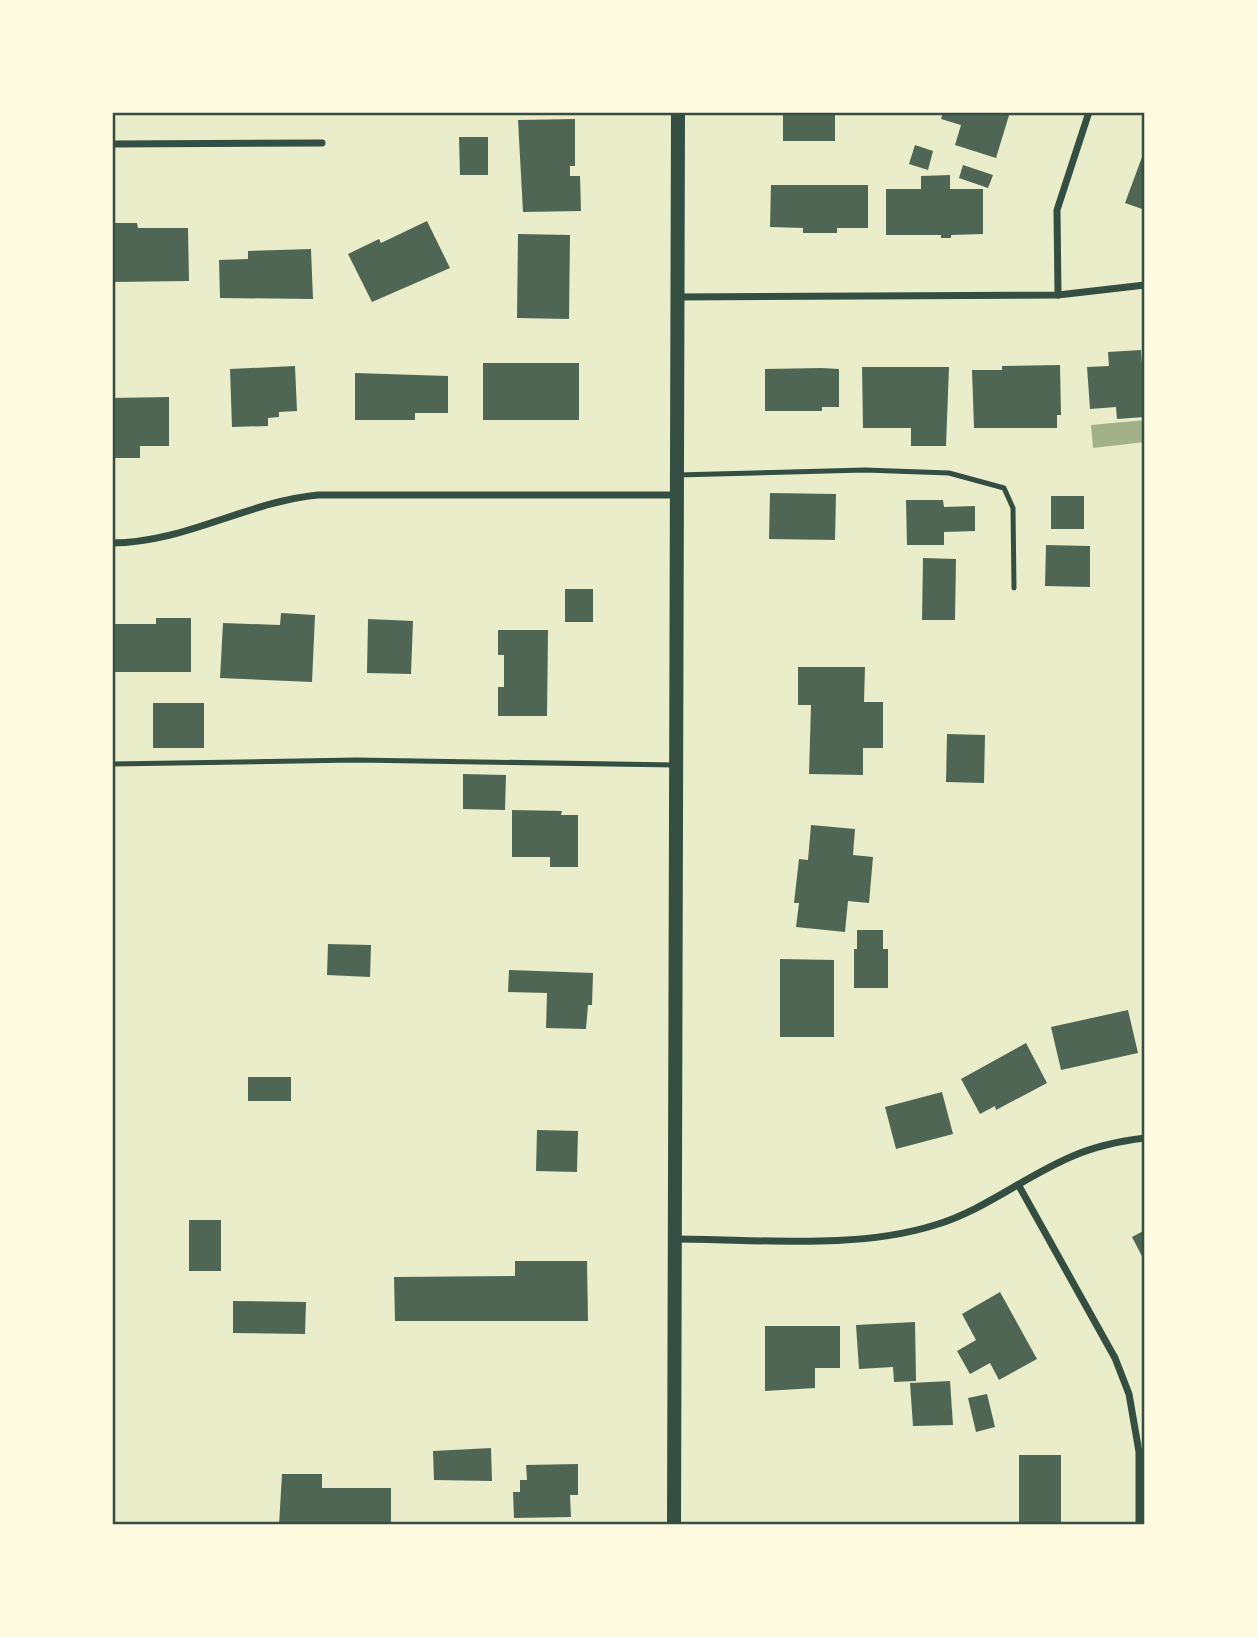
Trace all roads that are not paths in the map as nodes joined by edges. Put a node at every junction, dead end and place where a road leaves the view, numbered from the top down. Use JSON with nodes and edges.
{"nodes":[{"id":1,"x":678,"y":112,"type":"edge"},
{"id":2,"x":1089,"y":112,"type":"edge"},
{"id":3,"x":322,"y":143,"type":"dead end"},
{"id":4,"x":112,"y":144,"type":"edge"},
{"id":5,"x":1145,"y":285,"type":"edge"},
{"id":6,"x":1058,"y":295,"type":"junction"},
{"id":7,"x":677,"y":297,"type":"junction"},
{"id":8,"x":677,"y":475,"type":"junction"},
{"id":9,"x":677,"y":495,"type":"junction"},
{"id":10,"x":112,"y":543,"type":"edge"},
{"id":11,"x":1014,"y":588,"type":"dead end"},
{"id":12,"x":112,"y":764,"type":"edge"},
{"id":13,"x":676,"y":765,"type":"junction"},
{"id":14,"x":1145,"y":1138,"type":"edge"},
{"id":15,"x":1019,"y":1186,"type":"junction"},
{"id":16,"x":675,"y":1239,"type":"junction"},
{"id":17,"x":674,"y":1525,"type":"edge"},
{"id":18,"x":1139,"y":1525,"type":"edge"}],
"edges":[{"from":1,"to":7,"type":"main road"},
{"from":2,"to":6,"type":"street"},
{"from":3,"to":4,"type":"street"},
{"from":5,"to":6,"type":"street"},
{"from":6,"to":7,"type":"street"},
{"from":7,"to":8,"type":"main road"},
{"from":8,"to":9,"type":"main road"},
{"from":8,"to":11,"type":"lane"},
{"from":9,"to":10,"type":"street"},
{"from":9,"to":13,"type":"main road"},
{"from":12,"to":13,"type":"lane"},
{"from":13,"to":16,"type":"main road"},
{"from":14,"to":15,"type":"street"},
{"from":15,"to":16,"type":"street"},
{"from":15,"to":18,"type":"street"},
{"from":16,"to":17,"type":"main road"}]}
